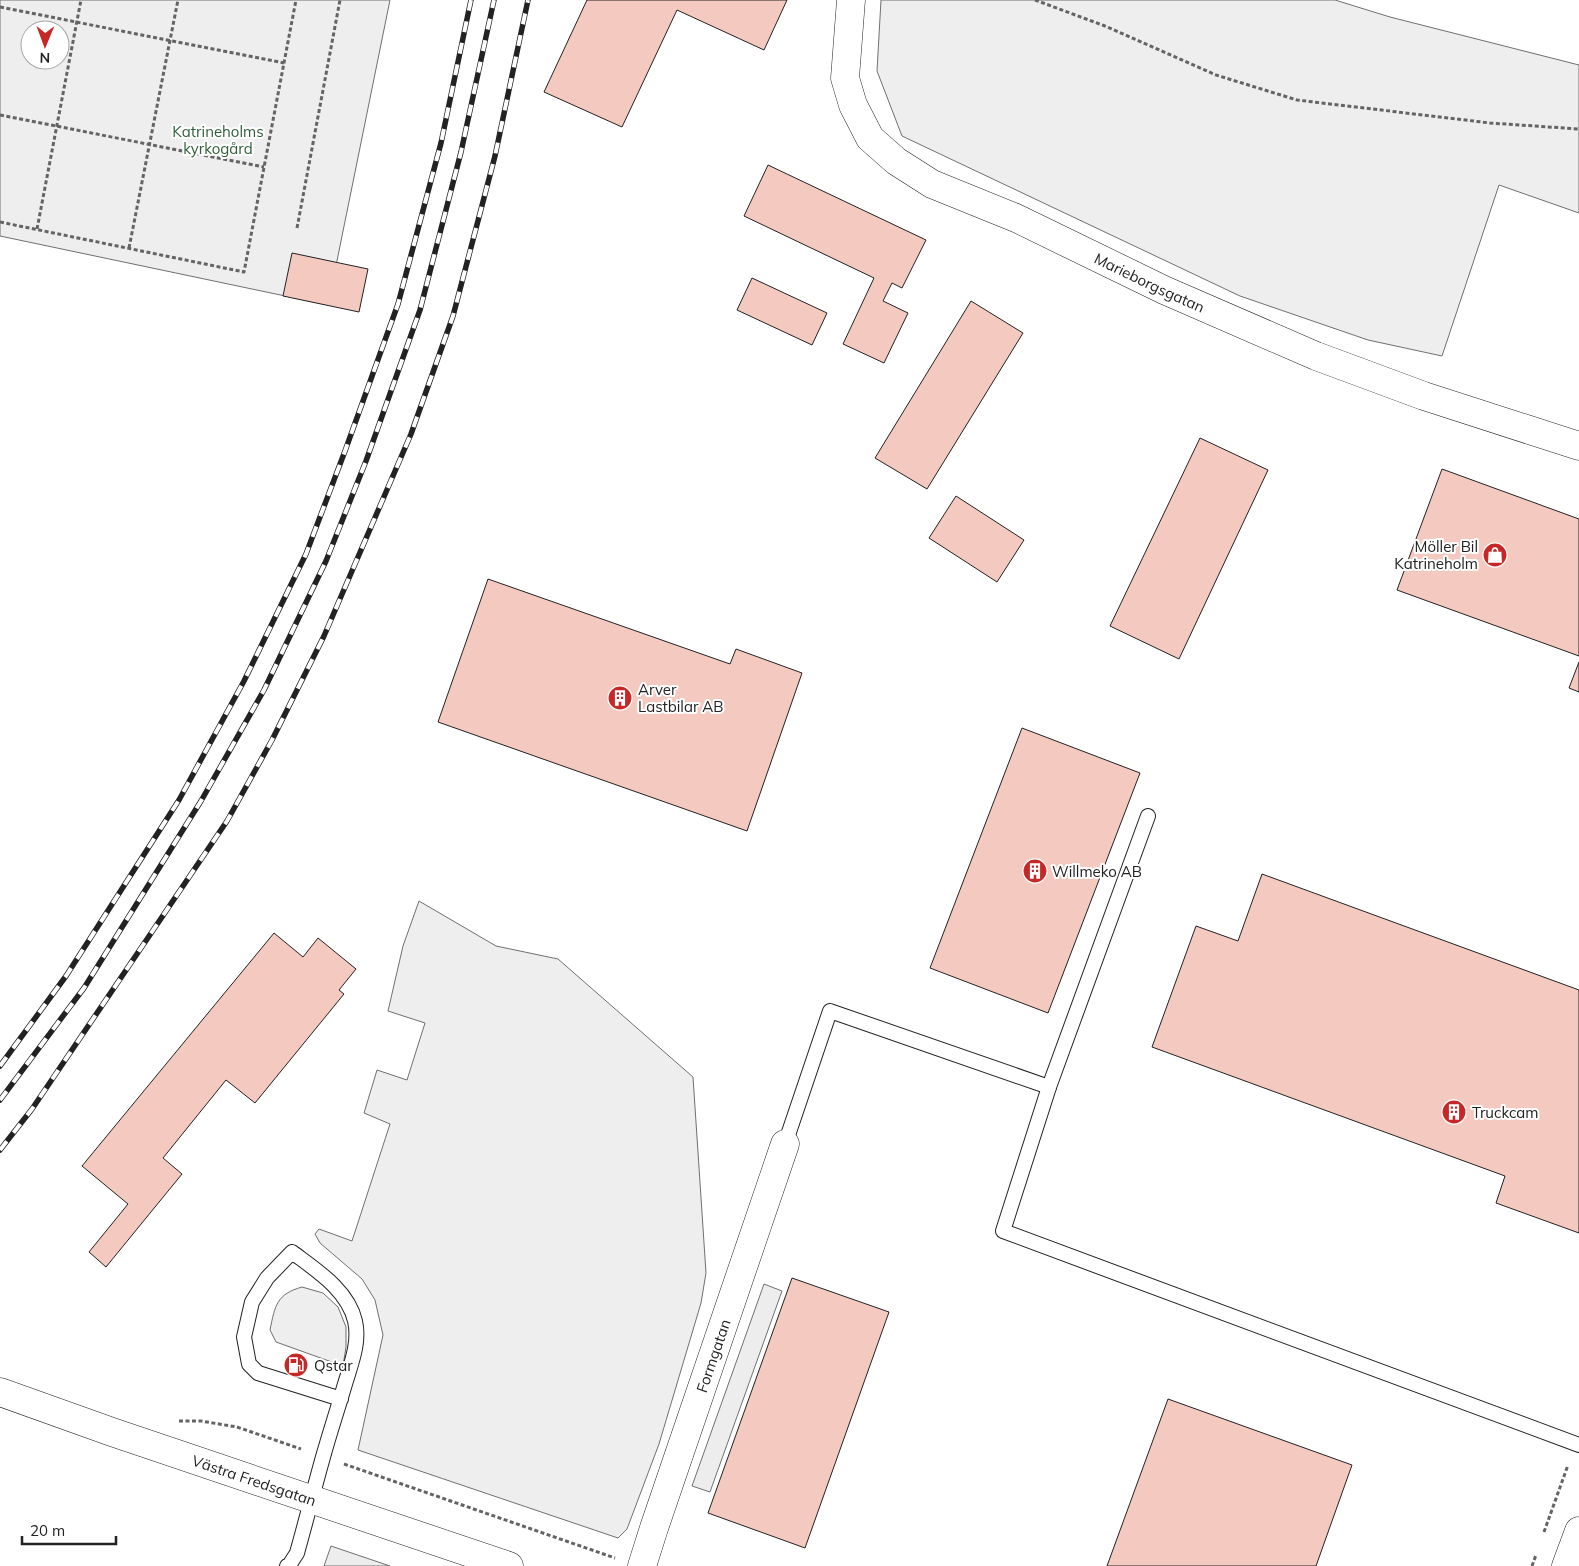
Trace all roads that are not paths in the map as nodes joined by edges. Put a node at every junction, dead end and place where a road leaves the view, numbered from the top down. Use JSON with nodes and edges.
{"nodes":[{"id":1,"x":851,"y":0,"type":"edge"},
{"id":2,"x":1579,"y":446,"type":"edge"},
{"id":3,"x":1148,"y":816,"type":"dead end"},
{"id":4,"x":1048,"y":1087,"type":"junction"},
{"id":5,"x":785,"y":1144,"type":"joint"},
{"id":6,"x":0,"y":1392,"type":"edge"},
{"id":7,"x":341,"y":1399,"type":"junction"},
{"id":8,"x":1577,"y":1444,"type":"edge"},
{"id":9,"x":312,"y":1499,"type":"junction"},
{"id":10,"x":1579,"y":1531,"type":"edge"},
{"id":11,"x":287,"y":1566,"type":"edge"},
{"id":12,"x":509,"y":1566,"type":"edge"},
{"id":13,"x":642,"y":1566,"type":"edge"},
{"id":14,"x":1566,"y":1566,"type":"edge"}],
"edges":[{"from":1,"to":2,"type":"street","name":"Marieborgsgatan"},
{"from":3,"to":4,"type":"lane"},
{"from":4,"to":5,"type":"lane"},
{"from":4,"to":8,"type":"lane"},
{"from":5,"to":13,"type":"street","name":"Formgatan"},
{"from":6,"to":9,"type":"street","name":"Västra Fredsgatan"},
{"from":7,"to":7,"type":"lane"},
{"from":7,"to":9,"type":"lane"},
{"from":9,"to":11,"type":"lane"},
{"from":9,"to":12,"type":"street","name":"Västra Fredsgatan"},
{"from":10,"to":14,"type":"street"}]}
